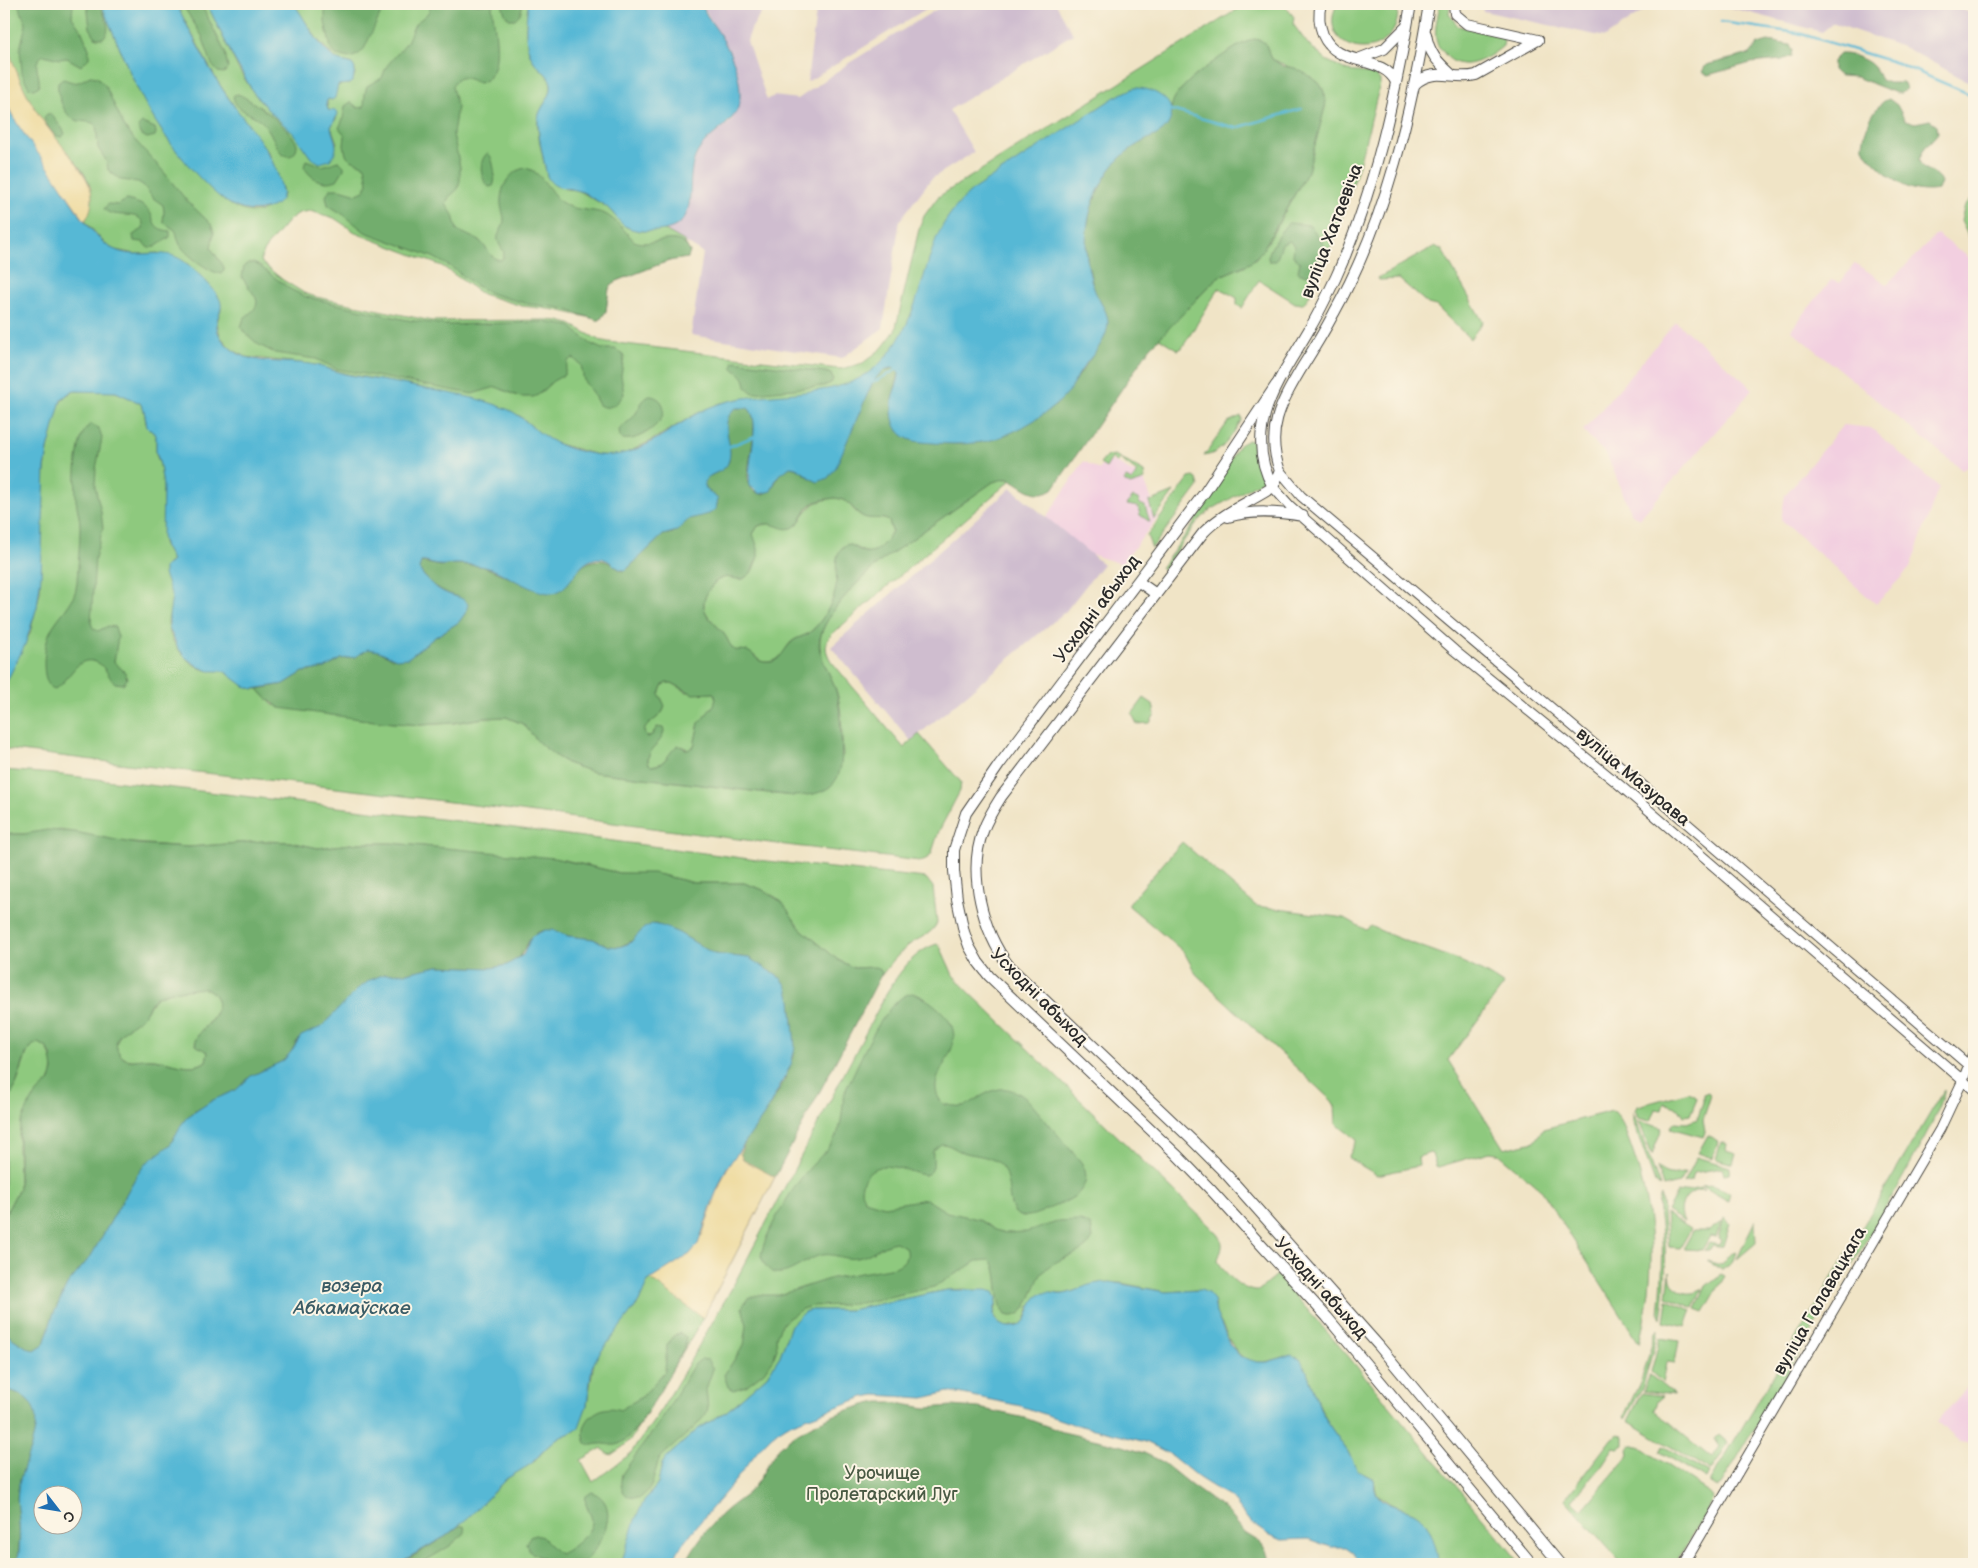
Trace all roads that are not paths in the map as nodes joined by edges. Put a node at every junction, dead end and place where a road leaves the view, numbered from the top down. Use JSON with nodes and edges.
{"nodes":[{"id":1,"x":1321,"y":4,"type":"edge"},
{"id":2,"x":1411,"y":4,"type":"edge"},
{"id":3,"x":1429,"y":4,"type":"edge"},
{"id":4,"x":1454,"y":4,"type":"edge"},
{"id":5,"x":1407,"y":26,"type":"junction"},
{"id":6,"x":1425,"y":28,"type":"junction"},
{"id":7,"x":1354,"y":60,"type":"junction"},
{"id":8,"x":1453,"y":75,"type":"junction"},
{"id":9,"x":1396,"y":82,"type":"junction"},
{"id":10,"x":1415,"y":84,"type":"junction"},
{"id":11,"x":1276,"y":385,"type":"junction"},
{"id":12,"x":1280,"y":471,"type":"junction"},
{"id":13,"x":1274,"y":487,"type":"junction"},
{"id":14,"x":1303,"y":516,"type":"junction"},
{"id":15,"x":1218,"y":520,"type":"junction"},
{"id":16,"x":1359,"y":544,"type":"junction"},
{"id":17,"x":1349,"y":556,"type":"junction"},
{"id":18,"x":1139,"y":582,"type":"junction"},
{"id":19,"x":1156,"y":594,"type":"junction"},
{"id":20,"x":1974,"y":1051,"type":"edge"},
{"id":21,"x":1971,"y":1068,"type":"edge"},
{"id":22,"x":1963,"y":1080,"type":"junction"},
{"id":23,"x":1974,"y":1090,"type":"edge"},
{"id":24,"x":1532,"y":1564,"type":"edge"},
{"id":25,"x":1560,"y":1564,"type":"edge"},
{"id":26,"x":1684,"y":1564,"type":"edge"}],
"edges":[{"from":1,"to":7,"type":"main road"},
{"from":2,"to":5,"type":"main road","name":"вуліца Хатаевіча"},
{"from":3,"to":6,"type":"main road","name":"вуліца Хатаевіча"},
{"from":4,"to":8,"type":"main road"},
{"from":5,"to":7,"type":"main road"},
{"from":5,"to":9,"type":"main road","name":"вуліца Хатаевіча"},
{"from":6,"to":8,"type":"main road"},
{"from":6,"to":10,"type":"main road","name":"вуліца Хатаевіча"},
{"from":7,"to":9,"type":"main road"},
{"from":8,"to":10,"type":"main road"},
{"from":9,"to":11,"type":"main road","name":"вуліца Хатаевіча"},
{"from":10,"to":12,"type":"main road","name":"вуліца Хатаевіча"},
{"from":11,"to":13,"type":"main road","name":"вуліца Хатаевіча"},
{"from":11,"to":18,"type":"main road","name":"Усходні абыход"},
{"from":12,"to":13,"type":"main road"},
{"from":12,"to":16,"type":"main road","name":"вуліца Мазурава"},
{"from":13,"to":14,"type":"main road","name":"вуліца Мазурава"},
{"from":13,"to":15,"type":"main road","name":"Усходні абыход"},
{"from":14,"to":15,"type":"main road"},
{"from":14,"to":17,"type":"main road","name":"вуліца Мазурава"},
{"from":15,"to":19,"type":"main road","name":"Усходні абыход"},
{"from":16,"to":17,"type":"main road"},
{"from":16,"to":21,"type":"main road","name":"вуліца Мазурава"},
{"from":17,"to":22,"type":"main road","name":"вуліца Мазурава"},
{"from":18,"to":19,"type":"main road"},
{"from":18,"to":24,"type":"main road","name":"Усходні абыход"},
{"from":19,"to":25,"type":"main road","name":"Усходні абыход"},
{"from":20,"to":21,"type":"main road","name":"вуліца Галавацкага"},
{"from":21,"to":22,"type":"main road","name":"вуліца Галавацкага"},
{"from":22,"to":23,"type":"main road","name":"вуліца Мазурава"},
{"from":22,"to":26,"type":"main road","name":"вуліца Галавацкага"}]}
